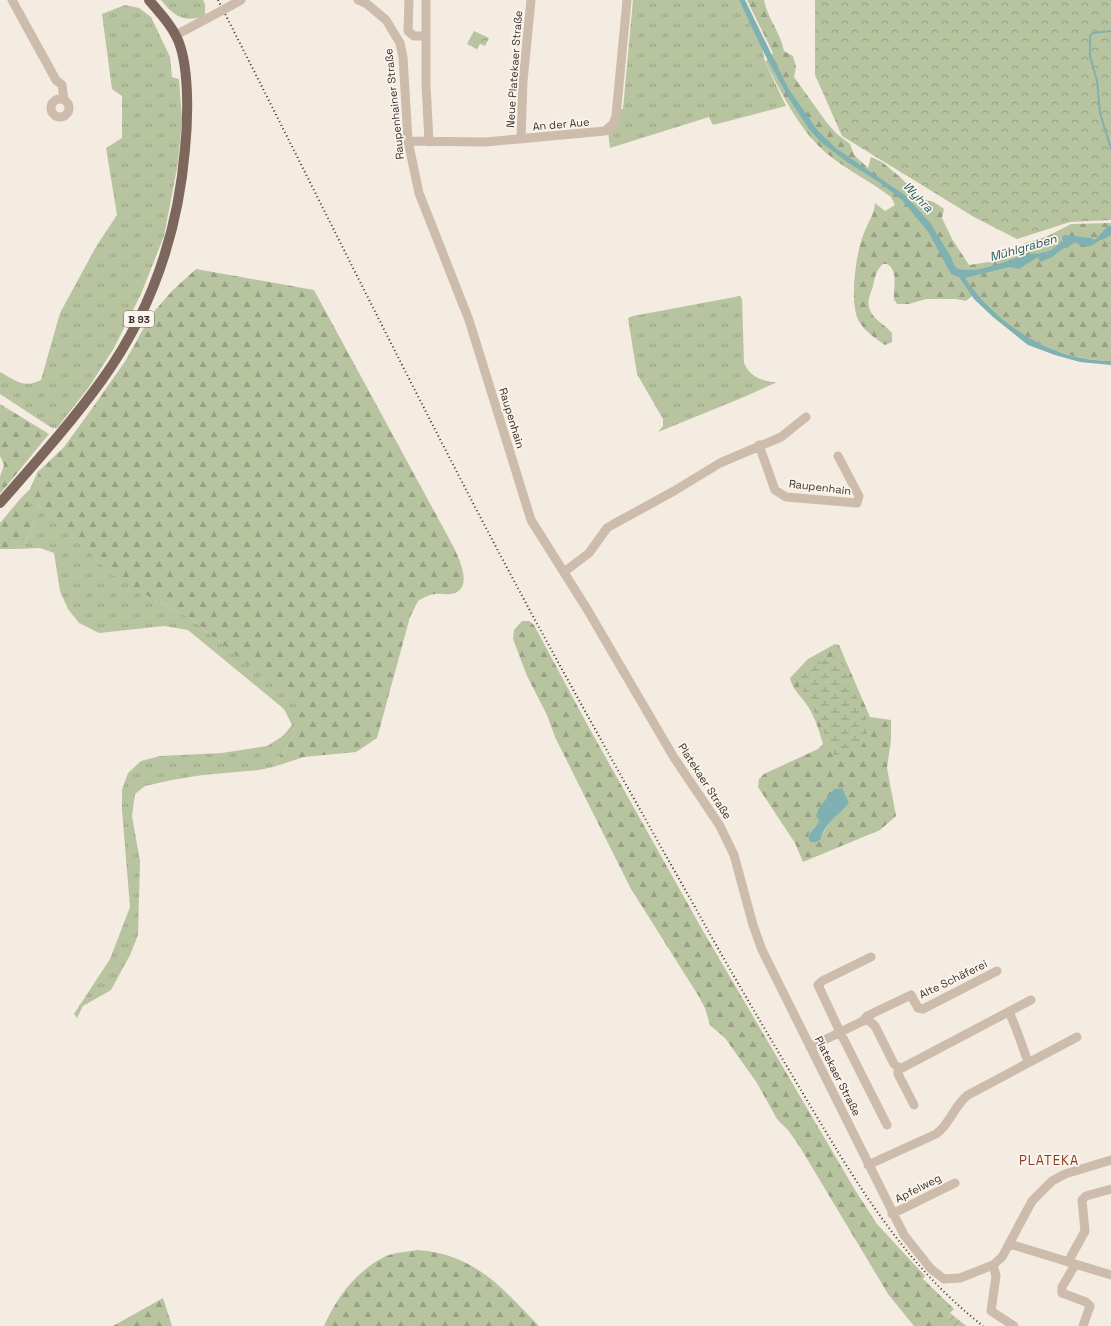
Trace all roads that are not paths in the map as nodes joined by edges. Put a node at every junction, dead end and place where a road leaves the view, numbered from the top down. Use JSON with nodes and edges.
{"nodes":[{"id":1,"x":12,"y":0,"type":"edge"},
{"id":2,"x":149,"y":0,"type":"edge"},
{"id":3,"x":358,"y":0,"type":"edge"},
{"id":4,"x":409,"y":0,"type":"edge"},
{"id":5,"x":426,"y":0,"type":"edge"},
{"id":6,"x":531,"y":0,"type":"edge"},
{"id":7,"x":627,"y":0,"type":"edge"},
{"id":8,"x":237,"y":2,"type":"edge"},
{"id":9,"x":176,"y":35,"type":"junction"},
{"id":10,"x":426,"y":36,"type":"junction"},
{"id":11,"x":60,"y":100,"type":"dead end"},
{"id":12,"x":521,"y":139,"type":"junction"},
{"id":13,"x":408,"y":141,"type":"junction"},
{"id":14,"x":428,"y":142,"type":"junction"},
{"id":15,"x":448,"y":266,"type":"joint"},
{"id":16,"x":806,"y":417,"type":"dead end"},
{"id":17,"x":759,"y":446,"type":"junction"},
{"id":18,"x":838,"y":456,"type":"dead end"},
{"id":19,"x":0,"y":503,"type":"edge"},
{"id":20,"x":564,"y":572,"type":"junction"},
{"id":21,"x":630,"y":680,"type":"joint"},
{"id":22,"x":871,"y":957,"type":"dead end"},
{"id":23,"x":996,"y":971,"type":"dead end"},
{"id":24,"x":1031,"y":1000,"type":"dead end"},
{"id":25,"x":1008,"y":1012,"type":"junction"},
{"id":26,"x":863,"y":1021,"type":"junction"},
{"id":27,"x":840,"y":1032,"type":"junction"},
{"id":28,"x":1077,"y":1036,"type":"dead end"},
{"id":29,"x":810,"y":1047,"type":"junction"},
{"id":30,"x":1028,"y":1062,"type":"junction"},
{"id":31,"x":898,"y":1067,"type":"junction"},
{"id":32,"x":914,"y":1105,"type":"dead end"},
{"id":33,"x":887,"y":1125,"type":"dead end"},
{"id":34,"x":1111,"y":1160,"type":"edge"},
{"id":35,"x":868,"y":1165,"type":"junction"},
{"id":36,"x":954,"y":1182,"type":"dead end"},
{"id":37,"x":1111,"y":1189,"type":"edge"},
{"id":38,"x":892,"y":1214,"type":"junction"},
{"id":39,"x":1010,"y":1244,"type":"junction"},
{"id":40,"x":1072,"y":1263,"type":"junction"},
{"id":41,"x":993,"y":1265,"type":"junction"},
{"id":42,"x":1111,"y":1275,"type":"edge"},
{"id":43,"x":1014,"y":1326,"type":"edge"},
{"id":44,"x":1083,"y":1326,"type":"edge"}],
"edges":[{"from":1,"to":11,"type":"street"},
{"from":2,"to":9,"type":"main road","number":"B 93"},
{"from":3,"to":13,"type":"street","name":"Raupenhainer Straße"},
{"from":4,"to":10,"type":"street"},
{"from":5,"to":10,"type":"street"},
{"from":6,"to":12,"type":"street","name":"Neue Platekaer Straße"},
{"from":7,"to":12,"type":"street","name":"An der Aue"},
{"from":8,"to":9,"type":"street","bridge":true},
{"from":9,"to":19,"type":"main road","number":"B 93"},
{"from":10,"to":14,"type":"street"},
{"from":12,"to":14,"type":"street","name":"An der Aue"},
{"from":13,"to":14,"type":"street","name":"An der Aue"},
{"from":13,"to":15,"type":"street","name":"Raupenhainer Straße"},
{"from":15,"to":20,"type":"street","name":"Raupenhain"},
{"from":16,"to":17,"type":"street"},
{"from":17,"to":18,"type":"street","name":"Raupenhain"},
{"from":17,"to":20,"type":"street"},
{"from":20,"to":21,"type":"street","name":"Raupenhain"},
{"from":21,"to":29,"type":"street","name":"Platekaer Straße"},
{"from":22,"to":27,"type":"street"},
{"from":23,"to":26,"type":"street","name":"Alte Schäferei"},
{"from":24,"to":25,"type":"street"},
{"from":25,"to":30,"type":"street"},
{"from":25,"to":31,"type":"street"},
{"from":26,"to":27,"type":"street","name":"Alte Schäferei"},
{"from":26,"to":31,"type":"street"},
{"from":27,"to":29,"type":"street","name":"Alte Schäferei"},
{"from":27,"to":33,"type":"street"},
{"from":28,"to":30,"type":"street"},
{"from":29,"to":35,"type":"street","name":"Platekaer Straße"},
{"from":30,"to":35,"type":"street"},
{"from":31,"to":32,"type":"street"},
{"from":34,"to":39,"type":"street","name":"Platekaer Straße"},
{"from":35,"to":38,"type":"street","name":"Platekaer Straße"},
{"from":36,"to":38,"type":"street","name":"Apfelweg"},
{"from":37,"to":40,"type":"street"},
{"from":38,"to":41,"type":"street","name":"Platekaer Straße"},
{"from":39,"to":40,"type":"street"},
{"from":39,"to":41,"type":"street","name":"Platekaer Straße"},
{"from":40,"to":42,"type":"street"},
{"from":40,"to":44,"type":"street"},
{"from":41,"to":43,"type":"street"}]}
